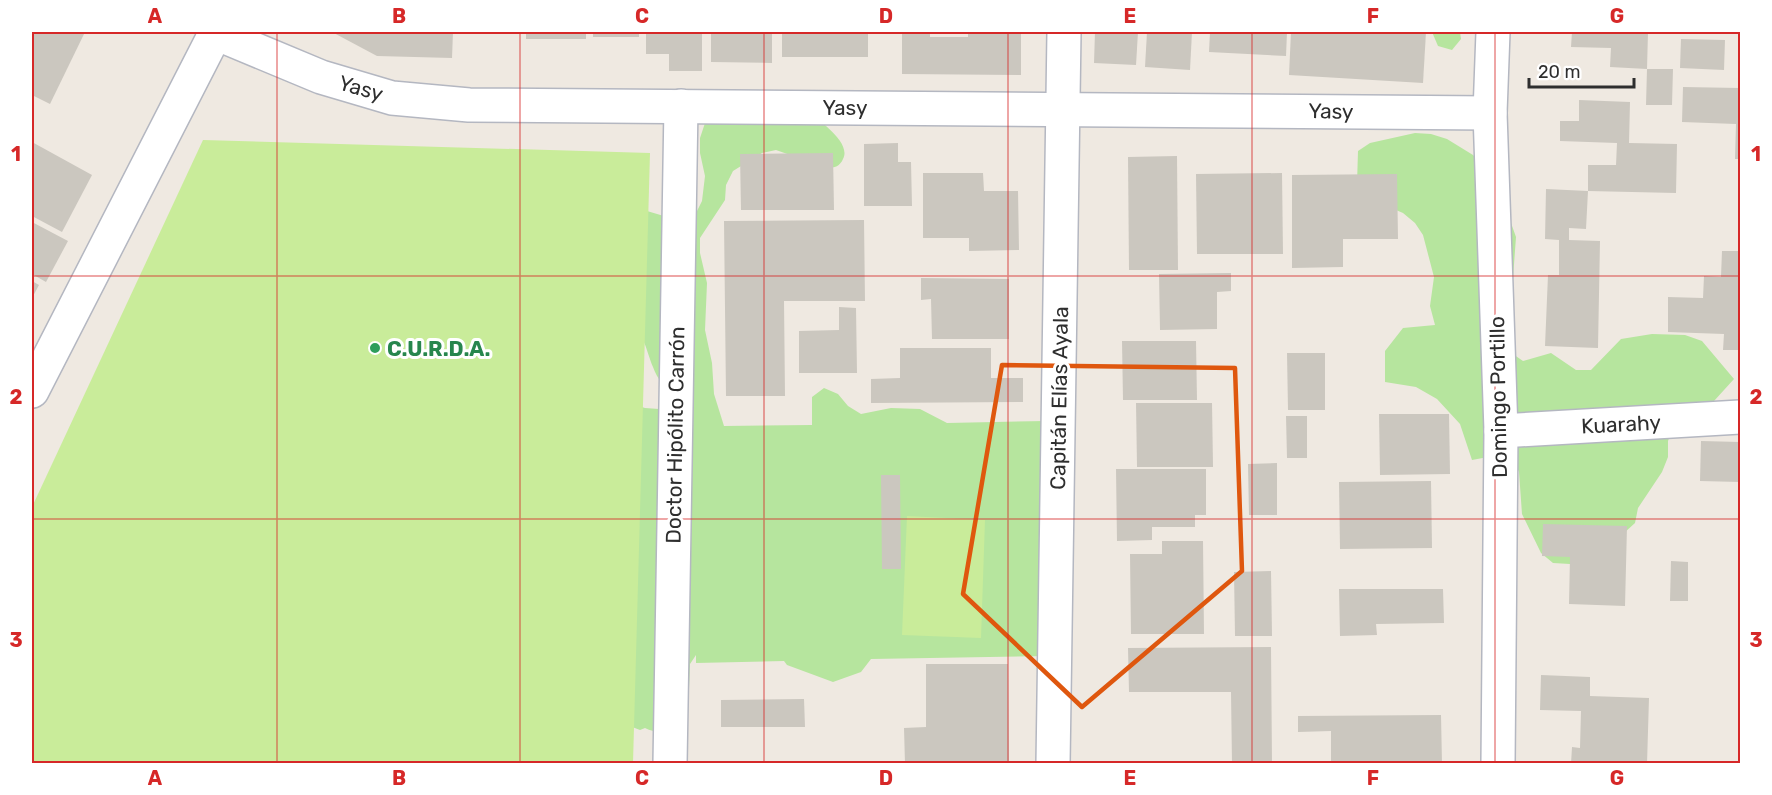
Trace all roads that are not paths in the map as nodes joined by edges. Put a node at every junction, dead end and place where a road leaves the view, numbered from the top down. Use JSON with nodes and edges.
{"nodes":[{"id":1,"x":215,"y":32,"type":"edge"},
{"id":2,"x":1064,"y":32,"type":"edge"},
{"id":3,"x":1493,"y":32,"type":"edge"},
{"id":4,"x":681,"y":106,"type":"junction"},
{"id":5,"x":1063,"y":109,"type":"junction"},
{"id":6,"x":1490,"y":113,"type":"junction"},
{"id":7,"x":32,"y":391,"type":"edge"},
{"id":8,"x":1740,"y":417,"type":"edge"},
{"id":9,"x":1501,"y":431,"type":"junction"},
{"id":10,"x":670,"y":764,"type":"edge"},
{"id":11,"x":1053,"y":764,"type":"edge"},
{"id":12,"x":1498,"y":764,"type":"edge"}],
"edges":[{"from":1,"to":4,"type":"street","name":"Yasy"},
{"from":1,"to":7,"type":"street"},
{"from":2,"to":5,"type":"street","name":"Capitán Elías Ayala"},
{"from":3,"to":6,"type":"street","name":"Domingo Portillo"},
{"from":4,"to":5,"type":"street","name":"Yasy"},
{"from":4,"to":10,"type":"street","name":"Doctor Hipólito Carrón"},
{"from":5,"to":6,"type":"street","name":"Yasy"},
{"from":5,"to":11,"type":"street","name":"Capitán Elías Ayala"},
{"from":6,"to":9,"type":"street","name":"Domingo Portillo"},
{"from":8,"to":9,"type":"street","name":"Kuarahy"},
{"from":9,"to":12,"type":"street","name":"Domingo Portillo"}]}
